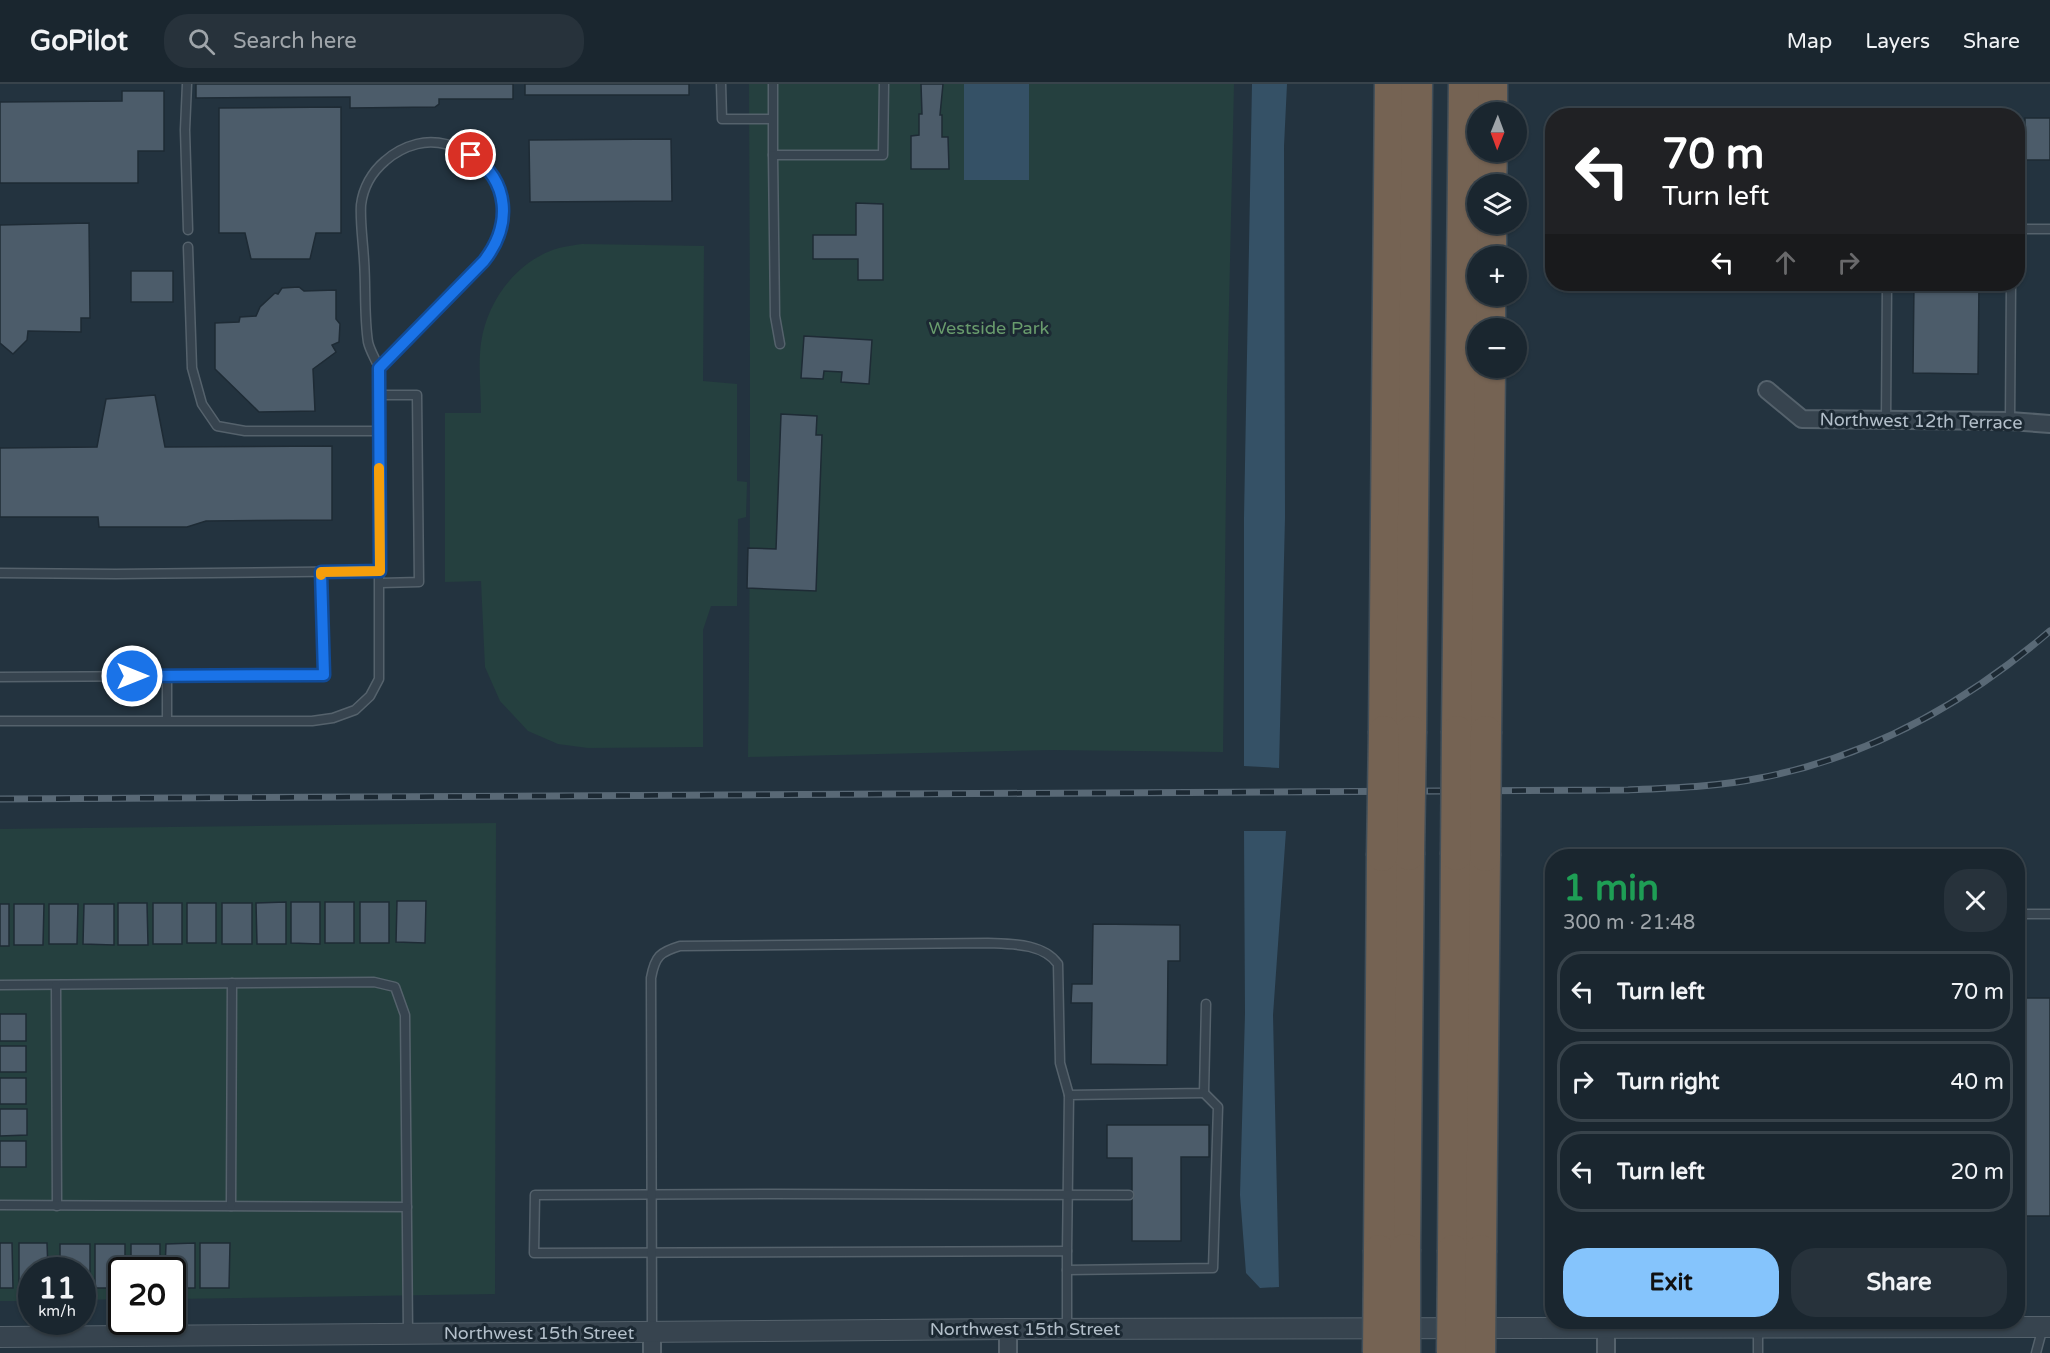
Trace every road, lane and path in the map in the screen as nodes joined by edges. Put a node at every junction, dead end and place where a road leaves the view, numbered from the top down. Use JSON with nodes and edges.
{"nodes":[{"id":1,"x":187,"y":84,"type":"edge"},
{"id":2,"x":721,"y":84,"type":"edge"},
{"id":3,"x":773,"y":84,"type":"edge"},
{"id":4,"x":884,"y":84,"type":"edge"},
{"id":5,"x":1390,"y":84,"type":"edge"},
{"id":6,"x":1417,"y":84,"type":"edge"},
{"id":7,"x":1464,"y":84,"type":"edge"},
{"id":8,"x":1492,"y":84,"type":"edge"},
{"id":9,"x":1492,"y":102,"type":"edge"},
{"id":10,"x":772,"y":119,"type":"junction"},
{"id":11,"x":773,"y":155,"type":"junction"},
{"id":12,"x":2025,"y":229,"type":"edge"},
{"id":13,"x":2050,"y":229,"type":"edge"},
{"id":14,"x":188,"y":230,"type":"dead end"},
{"id":15,"x":188,"y":247,"type":"dead end"},
{"id":16,"x":1887,"y":291,"type":"edge"},
{"id":17,"x":2011,"y":291,"type":"edge"},
{"id":18,"x":780,"y":344,"type":"dead end"},
{"id":19,"x":379,"y":368,"type":"junction"},
{"id":20,"x":1490,"y":378,"type":"edge"},
{"id":21,"x":1767,"y":390,"type":"dead end"},
{"id":22,"x":379,"y":395,"type":"junction"},
{"id":23,"x":1886,"y":420,"type":"junction"},
{"id":24,"x":2010,"y":421,"type":"junction"},
{"id":25,"x":2050,"y":424,"type":"edge"},
{"id":26,"x":379,"y":431,"type":"junction"},
{"id":27,"x":380,"y":571,"type":"junction"},
{"id":28,"x":321,"y":572,"type":"junction"},
{"id":29,"x":0,"y":573,"type":"edge"},
{"id":30,"x":381,"y":583,"type":"junction"},
{"id":31,"x":167,"y":676,"type":"junction"},
{"id":32,"x":0,"y":677,"type":"edge"},
{"id":33,"x":167,"y":720,"type":"junction"},
{"id":34,"x":0,"y":722,"type":"edge"},
{"id":35,"x":1397,"y":731,"type":"junction"},
{"id":36,"x":1472,"y":731,"type":"junction"},
{"id":37,"x":2025,"y":914,"type":"edge"},
{"id":38,"x":2050,"y":914,"type":"edge"},
{"id":39,"x":232,"y":983,"type":"junction"},
{"id":40,"x":0,"y":985,"type":"edge"},
{"id":41,"x":56,"y":985,"type":"junction"},
{"id":42,"x":1206,"y":1005,"type":"dead end"},
{"id":43,"x":1204,"y":1093,"type":"junction"},
{"id":44,"x":1069,"y":1095,"type":"junction"},
{"id":45,"x":653,"y":1195,"type":"junction"},
{"id":46,"x":1067,"y":1195,"type":"junction"},
{"id":47,"x":1129,"y":1195,"type":"dead end"},
{"id":48,"x":0,"y":1205,"type":"edge"},
{"id":49,"x":57,"y":1206,"type":"junction"},
{"id":50,"x":231,"y":1206,"type":"junction"},
{"id":51,"x":407,"y":1207,"type":"junction"},
{"id":52,"x":1392,"y":1250,"type":"junction"},
{"id":53,"x":1467,"y":1250,"type":"junction"},
{"id":54,"x":1066,"y":1251,"type":"junction"},
{"id":55,"x":653,"y":1253,"type":"junction"},
{"id":56,"x":1066,"y":1270,"type":"junction"},
{"id":57,"x":2025,"y":1327,"type":"edge"},
{"id":58,"x":2047,"y":1327,"type":"edge"},
{"id":59,"x":1545,"y":1328,"type":"edge"},
{"id":60,"x":1008,"y":1329,"type":"junction"},
{"id":61,"x":1067,"y":1329,"type":"junction"},
{"id":62,"x":1606,"y":1329,"type":"edge"},
{"id":63,"x":1758,"y":1329,"type":"edge"},
{"id":64,"x":652,"y":1332,"type":"junction"},
{"id":65,"x":408,"y":1334,"type":"junction"},
{"id":66,"x":0,"y":1337,"type":"edge"},
{"id":67,"x":652,"y":1353,"type":"edge"},
{"id":68,"x":1008,"y":1353,"type":"edge"},
{"id":69,"x":1378,"y":1353,"type":"edge"},
{"id":70,"x":1405,"y":1353,"type":"edge"},
{"id":71,"x":1452,"y":1353,"type":"edge"},
{"id":72,"x":1480,"y":1353,"type":"edge"},
{"id":73,"x":1606,"y":1353,"type":"edge"},
{"id":74,"x":1758,"y":1353,"type":"edge"},
{"id":75,"x":2036,"y":1353,"type":"edge"}],
"edges":[{"from":1,"to":14,"type":"lane"},
{"from":2,"to":10,"type":"lane"},
{"from":3,"to":10,"type":"lane"},
{"from":4,"to":11,"type":"lane"},
{"from":5,"to":35,"type":"highway"},
{"from":6,"to":35,"type":"highway"},
{"from":7,"to":36,"type":"highway"},
{"from":8,"to":9,"type":"highway"},
{"from":10,"to":11,"type":"lane"},
{"from":11,"to":18,"type":"lane"},
{"from":12,"to":13,"type":"lane"},
{"from":15,"to":26,"type":"lane"},
{"from":16,"to":23,"type":"lane"},
{"from":17,"to":24,"type":"lane"},
{"from":19,"to":19,"type":"lane"},
{"from":19,"to":22,"type":"lane"},
{"from":20,"to":36,"type":"highway"},
{"from":21,"to":23,"type":"street","name":"Northwest 12th Terrace"},
{"from":22,"to":26,"type":"lane"},
{"from":22,"to":30,"type":"lane"},
{"from":23,"to":24,"type":"street","name":"Northwest 12th Terrace"},
{"from":24,"to":25,"type":"street","name":"Northwest 12th Terrace"},
{"from":26,"to":27,"type":"lane"},
{"from":27,"to":28,"type":"lane"},
{"from":27,"to":30,"type":"lane"},
{"from":28,"to":29,"type":"lane"},
{"from":28,"to":31,"type":"lane"},
{"from":30,"to":33,"type":"lane"},
{"from":31,"to":32,"type":"lane"},
{"from":31,"to":33,"type":"lane"},
{"from":33,"to":34,"type":"lane"},
{"from":35,"to":52,"type":"highway","bridge":true},
{"from":36,"to":53,"type":"highway","bridge":true},
{"from":37,"to":38,"type":"lane"},
{"from":39,"to":41,"type":"lane"},
{"from":39,"to":50,"type":"lane"},
{"from":39,"to":51,"type":"lane"},
{"from":40,"to":41,"type":"lane"},
{"from":41,"to":49,"type":"lane"},
{"from":42,"to":43,"type":"lane"},
{"from":43,"to":44,"type":"lane"},
{"from":43,"to":56,"type":"lane"},
{"from":44,"to":45,"type":"lane"},
{"from":44,"to":46,"type":"lane"},
{"from":45,"to":46,"type":"lane"},
{"from":45,"to":55,"type":"lane"},
{"from":45,"to":55,"type":"lane"},
{"from":46,"to":47,"type":"lane"},
{"from":46,"to":54,"type":"lane"},
{"from":48,"to":49,"type":"lane"},
{"from":49,"to":50,"type":"lane"},
{"from":50,"to":51,"type":"lane"},
{"from":51,"to":65,"type":"lane"},
{"from":52,"to":69,"type":"highway","bridge":true},
{"from":52,"to":70,"type":"highway","bridge":true},
{"from":53,"to":71,"type":"highway","bridge":true},
{"from":53,"to":72,"type":"highway","bridge":true},
{"from":54,"to":55,"type":"lane"},
{"from":54,"to":56,"type":"lane"},
{"from":55,"to":64,"type":"lane"},
{"from":56,"to":61,"type":"lane"},
{"from":57,"to":58,"type":"street","name":"Northwest 15th Street"},
{"from":58,"to":75,"type":"lane"},
{"from":59,"to":61,"type":"street","name":"Northwest 15th Street"},
{"from":60,"to":61,"type":"street","name":"Northwest 15th Street"},
{"from":60,"to":64,"type":"street","name":"Northwest 15th Street"},
{"from":60,"to":68,"type":"street"},
{"from":62,"to":73,"type":"street"},
{"from":63,"to":74,"type":"lane"},
{"from":64,"to":65,"type":"street","name":"Northwest 15th Street"},
{"from":64,"to":67,"type":"street"},
{"from":65,"to":66,"type":"street","name":"Northwest 15th Street"}]}
